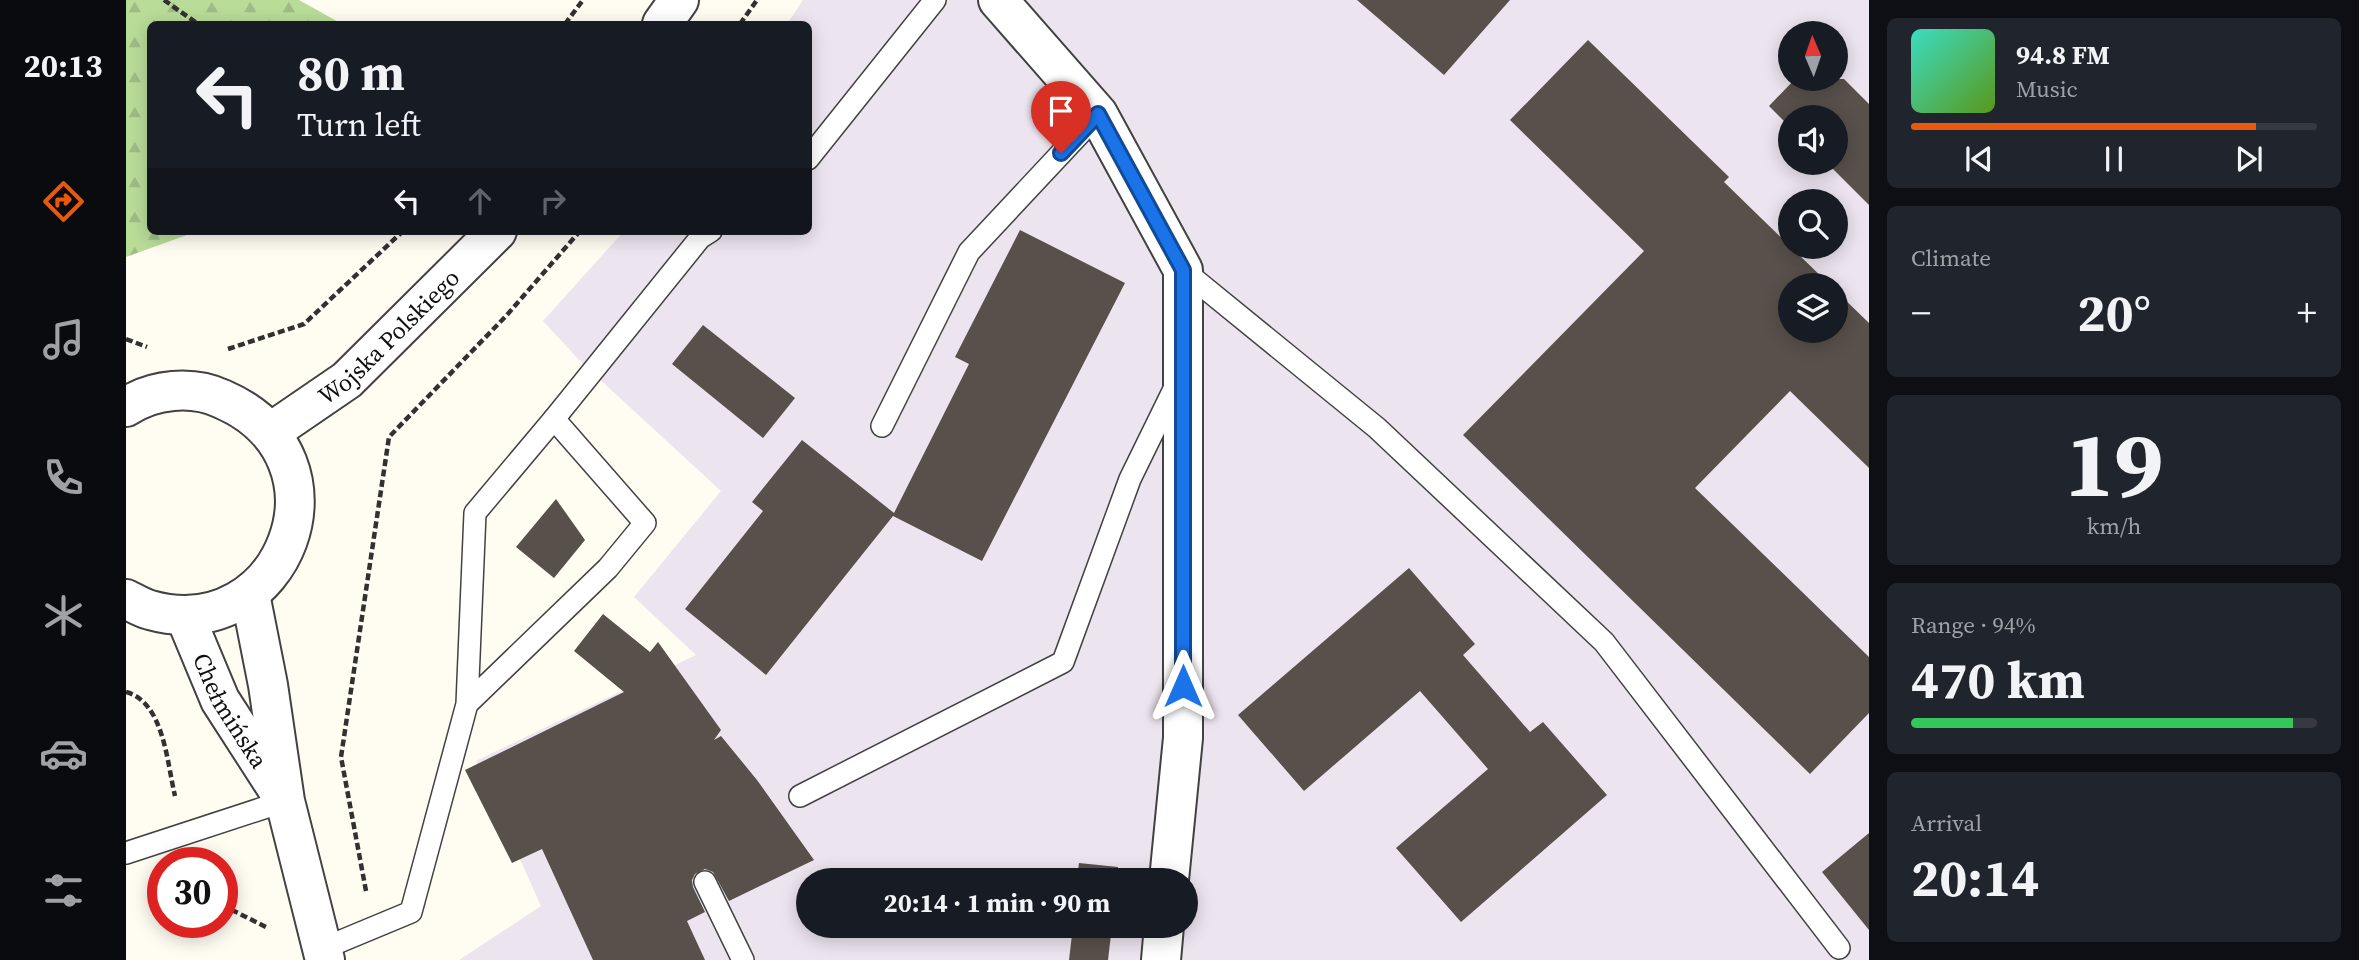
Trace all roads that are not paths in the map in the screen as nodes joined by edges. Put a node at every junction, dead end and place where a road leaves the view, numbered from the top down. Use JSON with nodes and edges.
{"nodes":[{"id":1,"x":678,"y":0,"type":"edge"},
{"id":2,"x":935,"y":0,"type":"edge"},
{"id":3,"x":998,"y":0,"type":"edge"},
{"id":4,"x":664,"y":21,"type":"edge"},
{"id":5,"x":1098,"y":114,"type":"junction"},
{"id":6,"x":812,"y":154,"type":"edge"},
{"id":7,"x":493,"y":235,"type":"edge"},
{"id":8,"x":705,"y":235,"type":"edge"},
{"id":9,"x":1183,"y":270,"type":"junction"},
{"id":10,"x":1183,"y":371,"type":"junction"},
{"id":11,"x":130,"y":399,"type":"edge"},
{"id":12,"x":554,"y":419,"type":"junction"},
{"id":13,"x":882,"y":426,"type":"dead end"},
{"id":14,"x":271,"y":432,"type":"junction"},
{"id":15,"x":250,"y":594,"type":"junction"},
{"id":16,"x":126,"y":599,"type":"edge"},
{"id":17,"x":185,"y":616,"type":"junction"},
{"id":18,"x":467,"y":704,"type":"junction"},
{"id":19,"x":800,"y":796,"type":"dead end"},
{"id":20,"x":285,"y":801,"type":"junction"},
{"id":21,"x":126,"y":853,"type":"edge"},
{"id":22,"x":1170,"y":868,"type":"edge"},
{"id":23,"x":705,"y":882,"type":"dead end"},
{"id":24,"x":1163,"y":938,"type":"edge"},
{"id":25,"x":1839,"y":948,"type":"dead end"},
{"id":26,"x":324,"y":954,"type":"edge"},
{"id":27,"x":743,"y":960,"type":"edge"},
{"id":28,"x":1161,"y":960,"type":"edge"}],
"edges":[{"from":1,"to":4,"type":"street"},
{"from":2,"to":6,"type":"lane"},
{"from":3,"to":5,"type":"street"},
{"from":5,"to":9,"type":"street"},
{"from":5,"to":13,"type":"lane"},
{"from":7,"to":14,"type":"street","name":"Wojska Polskiego"},
{"from":8,"to":12,"type":"lane"},
{"from":9,"to":10,"type":"street"},
{"from":9,"to":25,"type":"lane"},
{"from":10,"to":19,"type":"lane"},
{"from":10,"to":22,"type":"street"},
{"from":11,"to":14,"type":"street"},
{"from":12,"to":18,"type":"lane"},
{"from":12,"to":18,"type":"lane"},
{"from":14,"to":15,"type":"street"},
{"from":15,"to":17,"type":"street"},
{"from":15,"to":20,"type":"street","name":"Chełmińska"},
{"from":16,"to":17,"type":"street"},
{"from":17,"to":20,"type":"street","name":"Chełmińska"},
{"from":18,"to":26,"type":"lane"},
{"from":20,"to":21,"type":"lane"},
{"from":20,"to":26,"type":"street","name":"Chełmińska"},
{"from":23,"to":27,"type":"lane"},
{"from":24,"to":28,"type":"street"}]}
